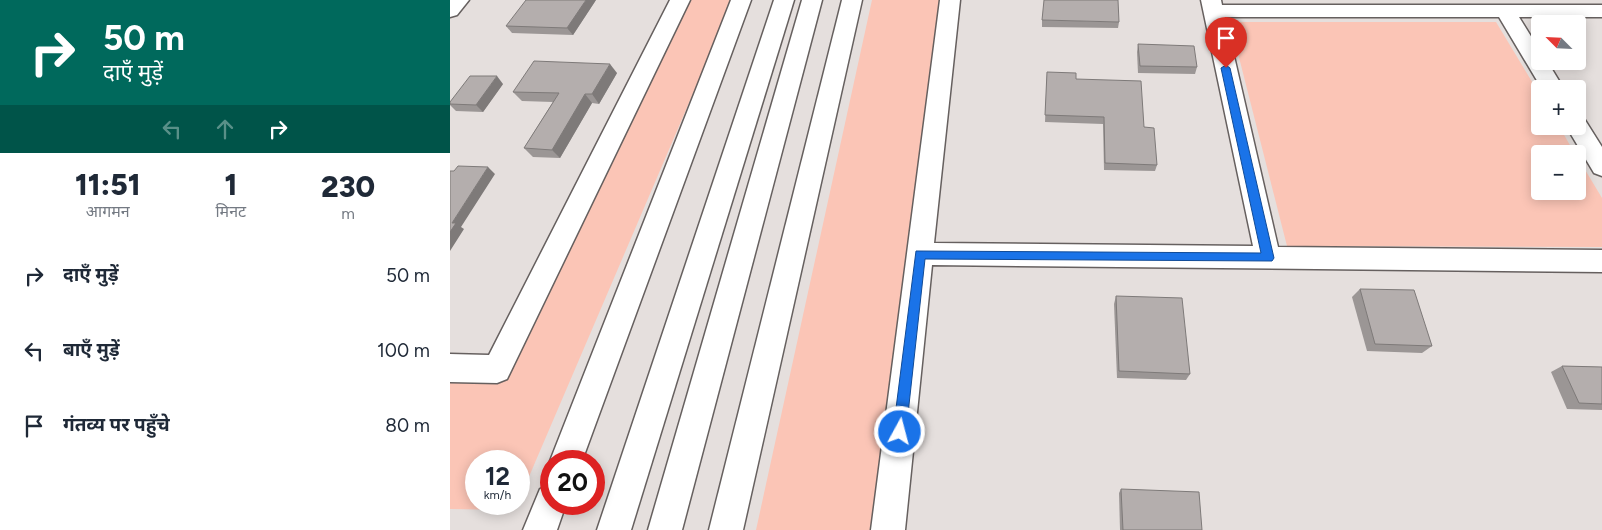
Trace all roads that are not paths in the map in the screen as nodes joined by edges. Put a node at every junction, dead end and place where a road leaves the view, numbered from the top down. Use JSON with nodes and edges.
{"nodes":[{"id":1,"x":459,"y":0,"type":"edge"},
{"id":2,"x":680,"y":0,"type":"edge"},
{"id":3,"x":741,"y":0,"type":"edge"},
{"id":4,"x":784,"y":0,"type":"edge"},
{"id":5,"x":812,"y":0,"type":"edge"},
{"id":6,"x":852,"y":0,"type":"edge"},
{"id":7,"x":950,"y":0,"type":"edge"},
{"id":8,"x":1212,"y":6,"type":"edge"},
{"id":9,"x":450,"y":11,"type":"edge"},
{"id":10,"x":1505,"y":11,"type":"junction"},
{"id":11,"x":1602,"y":11,"type":"edge"},
{"id":12,"x":1548,"y":80,"type":"edge"},
{"id":13,"x":1582,"y":135,"type":"edge"},
{"id":14,"x":1602,"y":167,"type":"edge"},
{"id":15,"x":920,"y":254,"type":"junction"},
{"id":16,"x":1268,"y":258,"type":"junction"},
{"id":17,"x":1602,"y":261,"type":"edge"},
{"id":18,"x":450,"y":368,"type":"edge"},
{"id":19,"x":570,"y":450,"type":"edge"},
{"id":20,"x":546,"y":515,"type":"edge"},
{"id":21,"x":540,"y":530,"type":"edge"},
{"id":22,"x":614,"y":530,"type":"edge"},
{"id":23,"x":665,"y":530,"type":"edge"},
{"id":24,"x":726,"y":530,"type":"edge"},
{"id":25,"x":888,"y":530,"type":"edge"}],
"edges":[{"from":1,"to":9,"type":"street"},
{"from":2,"to":18,"type":"street"},
{"from":3,"to":19,"type":"street"},
{"from":4,"to":22,"type":"street"},
{"from":5,"to":23,"type":"street"},
{"from":6,"to":24,"type":"street"},
{"from":7,"to":15,"type":"street"},
{"from":8,"to":10,"type":"street"},
{"from":8,"to":16,"type":"street"},
{"from":10,"to":11,"type":"street"},
{"from":10,"to":12,"type":"street"},
{"from":13,"to":14,"type":"street"},
{"from":15,"to":16,"type":"street"},
{"from":15,"to":25,"type":"street"},
{"from":16,"to":17,"type":"street"},
{"from":20,"to":21,"type":"street"}]}
